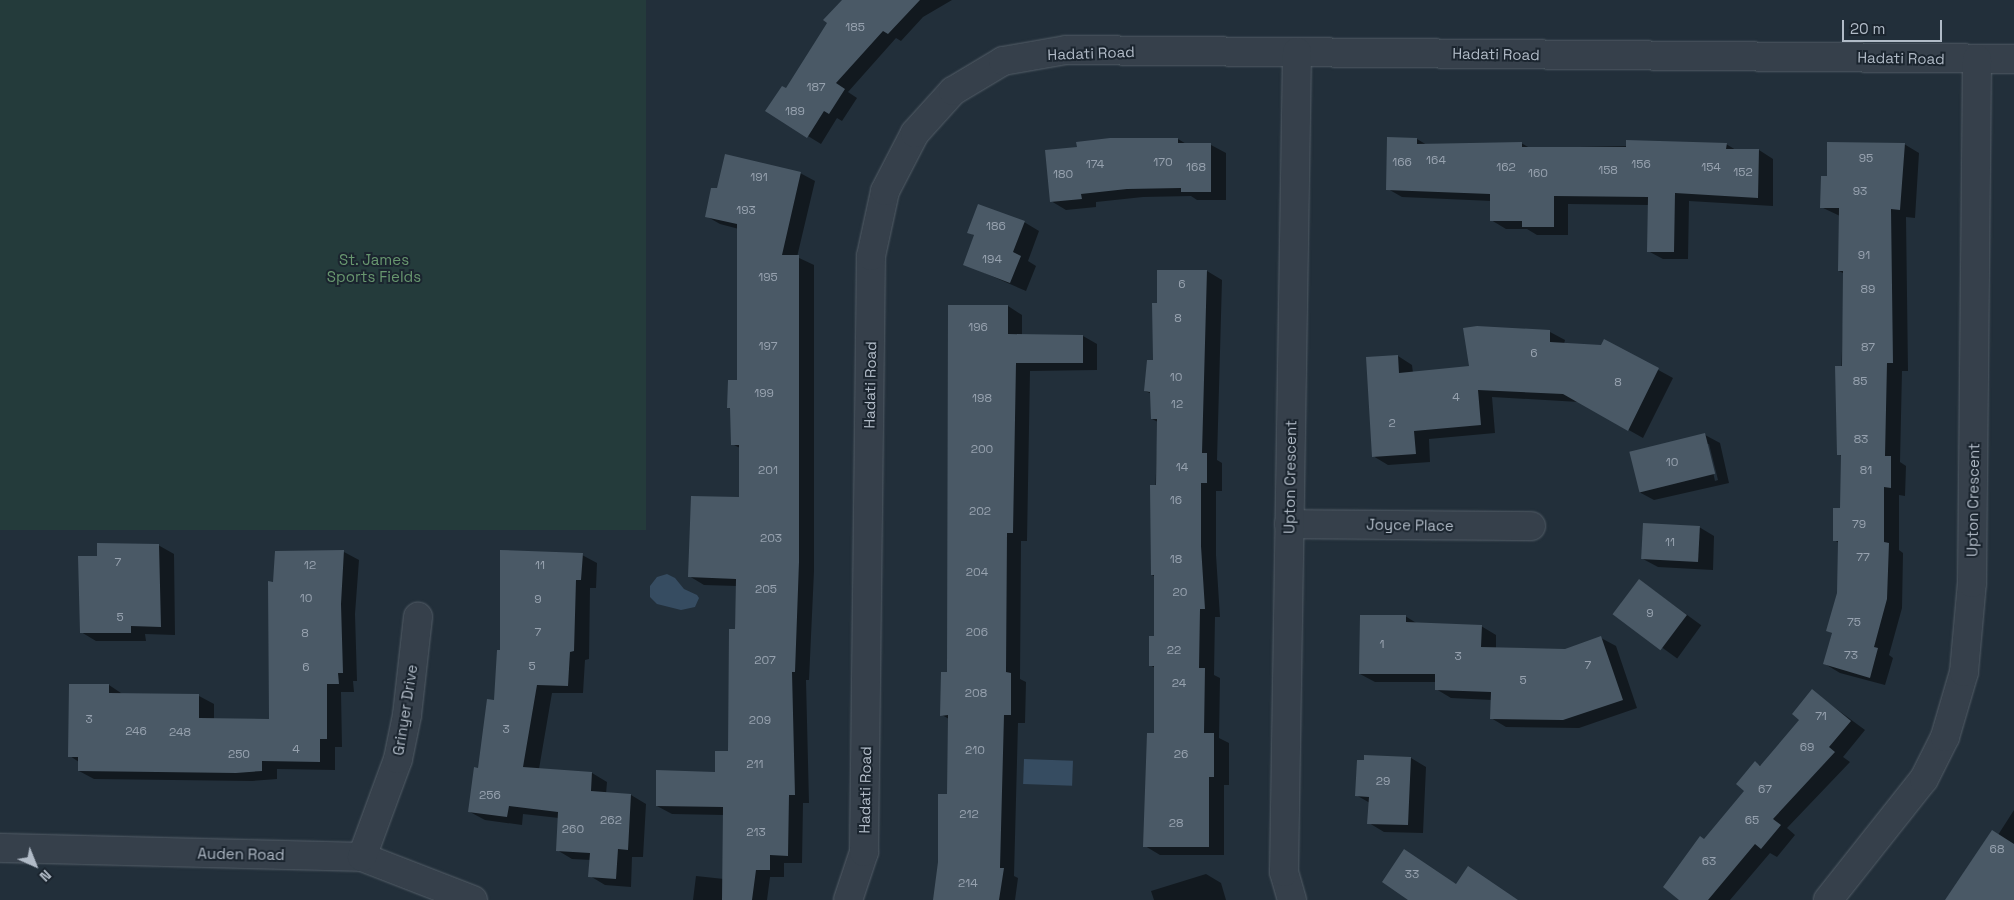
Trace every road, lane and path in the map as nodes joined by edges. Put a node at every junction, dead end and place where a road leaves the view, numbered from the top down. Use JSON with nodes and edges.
{"nodes":[{"id":1,"x":1297,"y":52,"type":"junction"},
{"id":2,"x":1977,"y":59,"type":"junction"},
{"id":3,"x":2014,"y":59,"type":"edge"},
{"id":4,"x":1289,"y":524,"type":"junction"},
{"id":5,"x":1531,"y":526,"type":"dead end"},
{"id":6,"x":418,"y":617,"type":"dead end"},
{"id":7,"x":0,"y":848,"type":"edge"},
{"id":8,"x":362,"y":857,"type":"junction"},
{"id":9,"x":473,"y":900,"type":"edge"},
{"id":10,"x":848,"y":900,"type":"edge"},
{"id":11,"x":1292,"y":900,"type":"edge"},
{"id":12,"x":1828,"y":900,"type":"edge"}],
"edges":[{"from":1,"to":2,"type":"street","name":"Hadati Road"},
{"from":1,"to":4,"type":"street","name":"Upton Crescent"},
{"from":1,"to":10,"type":"street","name":"Hadati Road"},
{"from":2,"to":3,"type":"street","name":"Hadati Road"},
{"from":2,"to":12,"type":"street","name":"Upton Crescent"},
{"from":4,"to":5,"type":"street","name":"Joyce Place"},
{"from":4,"to":11,"type":"street","name":"Upton Crescent"},
{"from":6,"to":8,"type":"street","name":"Grinyer Drive"},
{"from":7,"to":8,"type":"street","name":"Auden Road"},
{"from":8,"to":9,"type":"street","name":"Auden Road"}]}
